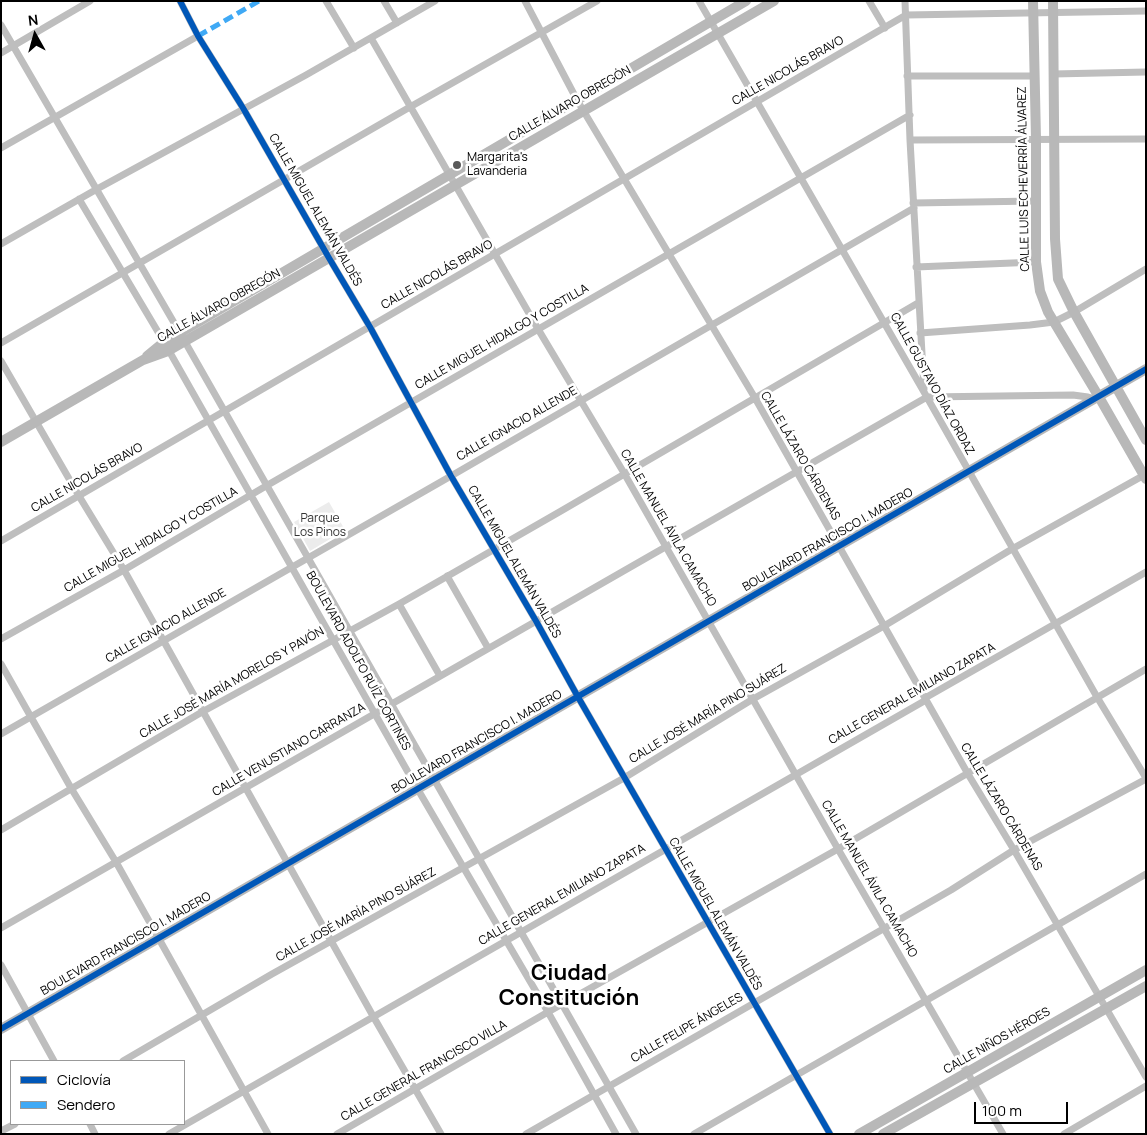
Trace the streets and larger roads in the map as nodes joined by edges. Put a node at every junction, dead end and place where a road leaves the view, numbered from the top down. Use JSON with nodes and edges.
{"nodes":[{"id":1,"x":90,"y":1,"type":"edge"},
{"id":2,"x":180,"y":1,"type":"edge"},
{"id":3,"x":326,"y":1,"type":"edge"},
{"id":4,"x":384,"y":1,"type":"edge"},
{"id":5,"x":435,"y":1,"type":"edge"},
{"id":6,"x":525,"y":1,"type":"edge"},
{"id":7,"x":597,"y":1,"type":"edge"},
{"id":8,"x":699,"y":1,"type":"edge"},
{"id":9,"x":746,"y":1,"type":"edge"},
{"id":10,"x":774,"y":1,"type":"edge"},
{"id":11,"x":869,"y":1,"type":"edge"},
{"id":12,"x":905,"y":1,"type":"edge"},
{"id":13,"x":1033,"y":1,"type":"edge"},
{"id":14,"x":1053,"y":1,"type":"edge"},
{"id":15,"x":1146,"y":11,"type":"edge"},
{"id":16,"x":1033,"y":12,"type":"junction"},
{"id":17,"x":1053,"y":12,"type":"junction"},
{"id":18,"x":906,"y":15,"type":"junction"},
{"id":19,"x":711,"y":22,"type":"junction"},
{"id":20,"x":397,"y":23,"type":"junction"},
{"id":21,"x":1,"y":25,"type":"edge"},
{"id":22,"x":885,"y":28,"type":"junction"},
{"id":23,"x":542,"y":33,"type":"junction"},
{"id":24,"x":718,"y":34,"type":"junction"},
{"id":25,"x":198,"y":36,"type":"junction"},
{"id":26,"x":371,"y":38,"type":"junction"},
{"id":27,"x":13,"y":46,"type":"junction"},
{"id":28,"x":354,"y":48,"type":"junction"},
{"id":29,"x":1,"y":53,"type":"edge"},
{"id":30,"x":1146,"y":72,"type":"edge"},
{"id":31,"x":1053,"y":74,"type":"junction"},
{"id":32,"x":907,"y":76,"type":"junction"},
{"id":33,"x":1035,"y":76,"type":"junction"},
{"id":34,"x":578,"y":100,"type":"junction"},
{"id":35,"x":757,"y":102,"type":"junction"},
{"id":36,"x":410,"y":106,"type":"junction"},
{"id":37,"x":243,"y":108,"type":"junction"},
{"id":38,"x":584,"y":111,"type":"junction"},
{"id":39,"x":910,"y":115,"type":"junction"},
{"id":40,"x":54,"y":117,"type":"junction"},
{"id":41,"x":1036,"y":139,"type":"junction"},
{"id":42,"x":1054,"y":139,"type":"junction"},
{"id":43,"x":1146,"y":139,"type":"edge"},
{"id":44,"x":910,"y":140,"type":"junction"},
{"id":45,"x":1,"y":148,"type":"edge"},
{"id":46,"x":449,"y":175,"type":"junction"},
{"id":47,"x":800,"y":178,"type":"junction"},
{"id":48,"x":285,"y":180,"type":"junction"},
{"id":49,"x":624,"y":180,"type":"junction"},
{"id":50,"x":455,"y":185,"type":"junction"},
{"id":51,"x":97,"y":189,"type":"junction"},
{"id":52,"x":79,"y":199,"type":"junction"},
{"id":53,"x":1035,"y":201,"type":"junction"},
{"id":54,"x":913,"y":205,"type":"junction"},
{"id":55,"x":1,"y":244,"type":"edge"},
{"id":56,"x":324,"y":248,"type":"junction"},
{"id":57,"x":842,"y":249,"type":"junction"},
{"id":58,"x":669,"y":254,"type":"junction"},
{"id":59,"x":494,"y":255,"type":"junction"},
{"id":60,"x":329,"y":258,"type":"junction"},
{"id":61,"x":1036,"y":262,"type":"junction"},
{"id":62,"x":140,"y":264,"type":"junction"},
{"id":63,"x":916,"y":267,"type":"junction"},
{"id":64,"x":1146,"y":269,"type":"edge"},
{"id":65,"x":124,"y":273,"type":"junction"},
{"id":66,"x":918,"y":303,"type":"junction"},
{"id":67,"x":1074,"y":312,"type":"junction"},
{"id":68,"x":1054,"y":322,"type":"junction"},
{"id":69,"x":885,"y":324,"type":"junction"},
{"id":70,"x":710,"y":325,"type":"junction"},
{"id":71,"x":370,"y":327,"type":"junction"},
{"id":72,"x":538,"y":330,"type":"junction"},
{"id":73,"x":920,"y":333,"type":"junction"},
{"id":74,"x":182,"y":337,"type":"junction"},
{"id":75,"x":1,"y":343,"type":"edge"},
{"id":76,"x":166,"y":346,"type":"junction"},
{"id":77,"x":1,"y":361,"type":"edge"},
{"id":78,"x":1146,"y":369,"type":"edge"},
{"id":79,"x":1116,"y":386,"type":"junction"},
{"id":80,"x":925,"y":394,"type":"junction"},
{"id":81,"x":755,"y":398,"type":"junction"},
{"id":82,"x":1097,"y":398,"type":"junction"},
{"id":83,"x":580,"y":400,"type":"junction"},
{"id":84,"x":410,"y":402,"type":"junction"},
{"id":85,"x":224,"y":412,"type":"junction"},
{"id":86,"x":208,"y":421,"type":"junction"},
{"id":87,"x":36,"y":422,"type":"junction"},
{"id":88,"x":1146,"y":440,"type":"edge"},
{"id":89,"x":1,"y":442,"type":"edge"},
{"id":90,"x":797,"y":471,"type":"junction"},
{"id":91,"x":968,"y":472,"type":"junction"},
{"id":92,"x":624,"y":473,"type":"junction"},
{"id":93,"x":451,"y":476,"type":"junction"},
{"id":94,"x":1145,"y":476,"type":"edge"},
{"id":95,"x":266,"y":486,"type":"junction"},
{"id":96,"x":250,"y":495,"type":"junction"},
{"id":97,"x":79,"y":496,"type":"junction"},
{"id":98,"x":1,"y":541,"type":"edge"},
{"id":99,"x":666,"y":546,"type":"junction"},
{"id":100,"x":838,"y":546,"type":"junction"},
{"id":101,"x":494,"y":550,"type":"junction"},
{"id":102,"x":1012,"y":550,"type":"junction"},
{"id":103,"x":308,"y":559,"type":"junction"},
{"id":104,"x":292,"y":568,"type":"junction"},
{"id":105,"x":124,"y":570,"type":"junction"},
{"id":106,"x":1146,"y":572,"type":"edge"},
{"id":107,"x":447,"y":576,"type":"junction"},
{"id":108,"x":399,"y":604,"type":"junction"},
{"id":109,"x":536,"y":621,"type":"junction"},
{"id":110,"x":709,"y":622,"type":"junction"},
{"id":111,"x":1055,"y":624,"type":"junction"},
{"id":112,"x":884,"y":626,"type":"junction"},
{"id":113,"x":349,"y":630,"type":"junction"},
{"id":114,"x":1,"y":639,"type":"edge"},
{"id":115,"x":332,"y":640,"type":"junction"},
{"id":116,"x":162,"y":641,"type":"junction"},
{"id":117,"x":488,"y":648,"type":"junction"},
{"id":118,"x":1,"y":664,"type":"edge"},
{"id":119,"x":1146,"y":668,"type":"edge"},
{"id":120,"x":440,"y":676,"type":"junction"},
{"id":121,"x":578,"y":697,"type":"junction"},
{"id":122,"x":1097,"y":697,"type":"junction"},
{"id":123,"x":925,"y":698,"type":"junction"},
{"id":124,"x":753,"y":699,"type":"junction"},
{"id":125,"x":390,"y":704,"type":"junction"},
{"id":126,"x":202,"y":712,"type":"junction"},
{"id":127,"x":375,"y":713,"type":"junction"},
{"id":128,"x":32,"y":716,"type":"junction"},
{"id":129,"x":1,"y":734,"type":"edge"},
{"id":130,"x":796,"y":774,"type":"junction"},
{"id":131,"x":968,"y":774,"type":"junction"},
{"id":132,"x":624,"y":778,"type":"junction"},
{"id":133,"x":1146,"y":778,"type":"edge"},
{"id":134,"x":433,"y":779,"type":"junction"},
{"id":135,"x":71,"y":788,"type":"junction"},
{"id":136,"x":245,"y":788,"type":"junction"},
{"id":137,"x":417,"y":788,"type":"junction"},
{"id":138,"x":1,"y":830,"type":"edge"},
{"id":139,"x":665,"y":849,"type":"junction"},
{"id":140,"x":838,"y":849,"type":"junction"},
{"id":141,"x":1014,"y":850,"type":"junction"},
{"id":142,"x":478,"y":859,"type":"junction"},
{"id":143,"x":116,"y":862,"type":"junction"},
{"id":144,"x":288,"y":864,"type":"junction"},
{"id":145,"x":463,"y":868,"type":"junction"},
{"id":146,"x":1146,"y":874,"type":"edge"},
{"id":147,"x":707,"y":922,"type":"junction"},
{"id":148,"x":1058,"y":924,"type":"junction"},
{"id":149,"x":1,"y":928,"type":"edge"},
{"id":150,"x":885,"y":928,"type":"junction"},
{"id":151,"x":520,"y":932,"type":"junction"},
{"id":152,"x":157,"y":938,"type":"junction"},
{"id":153,"x":505,"y":941,"type":"junction"},
{"id":154,"x":332,"y":942,"type":"junction"},
{"id":155,"x":1,"y":966,"type":"edge"},
{"id":156,"x":1146,"y":970,"type":"edge"},
{"id":157,"x":1146,"y":986,"type":"edge"},
{"id":158,"x":1099,"y":997,"type":"junction"},
{"id":159,"x":927,"y":1000,"type":"junction"},
{"id":160,"x":754,"y":1003,"type":"junction"},
{"id":161,"x":563,"y":1004,"type":"junction"},
{"id":162,"x":1106,"y":1010,"type":"junction"},
{"id":163,"x":548,"y":1012,"type":"junction"},
{"id":164,"x":27,"y":1013,"type":"junction"},
{"id":165,"x":202,"y":1016,"type":"junction"},
{"id":166,"x":373,"y":1016,"type":"junction"},
{"id":167,"x":1,"y":1029,"type":"edge"},
{"id":168,"x":53,"y":1060,"type":"edge"},
{"id":169,"x":126,"y":1060,"type":"edge"},
{"id":170,"x":968,"y":1072,"type":"junction"},
{"id":171,"x":796,"y":1076,"type":"junction"},
{"id":172,"x":1146,"y":1077,"type":"edge"},
{"id":173,"x":974,"y":1083,"type":"junction"},
{"id":174,"x":609,"y":1086,"type":"junction"},
{"id":175,"x":1146,"y":1086,"type":"edge"},
{"id":176,"x":415,"y":1089,"type":"junction"},
{"id":177,"x":244,"y":1090,"type":"junction"},
{"id":178,"x":594,"y":1094,"type":"junction"},
{"id":179,"x":12,"y":1125,"type":"edge"},
{"id":180,"x":184,"y":1125,"type":"edge"},
{"id":181,"x":185,"y":1125,"type":"edge"},
{"id":182,"x":1,"y":1131,"type":"edge"},
{"id":183,"x":169,"y":1134,"type":"edge"},
{"id":184,"x":268,"y":1134,"type":"edge"},
{"id":185,"x":337,"y":1134,"type":"edge"},
{"id":186,"x":441,"y":1134,"type":"edge"},
{"id":187,"x":526,"y":1134,"type":"edge"},
{"id":188,"x":616,"y":1134,"type":"edge"},
{"id":189,"x":636,"y":1134,"type":"edge"},
{"id":190,"x":694,"y":1134,"type":"edge"},
{"id":191,"x":830,"y":1134,"type":"edge"},
{"id":192,"x":860,"y":1134,"type":"edge"},
{"id":193,"x":883,"y":1134,"type":"edge"},
{"id":194,"x":1004,"y":1134,"type":"edge"},
{"id":195,"x":1064,"y":1134,"type":"edge"}],
"edges":[{"from":1,"to":27,"type":"street"},
{"from":2,"to":25,"type":"street","name":"CALLE MIGUEL ALEMÁN VALDÉS"},
{"from":3,"to":28,"type":"street"},
{"from":4,"to":20,"type":"street"},
{"from":5,"to":20,"type":"street"},
{"from":6,"to":23,"type":"street","name":"CALLE LÁZARO CÁRDENAS"},
{"from":7,"to":23,"type":"street"},
{"from":8,"to":19,"type":"street","name":"CALLE GUSTAVO DÍAZ ORDAZ"},
{"from":9,"to":19,"type":"street","name":"CALLE ÁLVARO OBREGÓN"},
{"from":10,"to":24,"type":"street","name":"CALLE ÁLVARO OBREGÓN"},
{"from":11,"to":22,"type":"street"},
{"from":12,"to":18,"type":"street"},
{"from":13,"to":16,"type":"street","name":"CALLE LUIS ECHEVERRÍA ÁLVAREZ"},
{"from":14,"to":17,"type":"street"},
{"from":15,"to":17,"type":"street"},
{"from":16,"to":17,"type":"street"},
{"from":16,"to":18,"type":"street"},
{"from":16,"to":33,"type":"street","name":"CALLE LUIS ECHEVERRÍA ÁLVAREZ"},
{"from":17,"to":31,"type":"street"},
{"from":18,"to":22,"type":"street","name":"CALLE NICOLÁS BRAVO"},
{"from":18,"to":32,"type":"street"},
{"from":19,"to":24,"type":"street","name":"CALLE GUSTAVO DÍAZ ORDAZ"},
{"from":19,"to":34,"type":"street","name":"CALLE ÁLVARO OBREGÓN"},
{"from":20,"to":26,"type":"street"},
{"from":21,"to":27,"type":"street","name":"BOULEVARD ADOLFO RUÍZ CORTINES"},
{"from":22,"to":35,"type":"street","name":"CALLE NICOLÁS BRAVO"},
{"from":23,"to":34,"type":"street","name":"CALLE LÁZARO CÁRDENAS"},
{"from":23,"to":36,"type":"street"},
{"from":24,"to":35,"type":"street","name":"CALLE GUSTAVO DÍAZ ORDAZ"},
{"from":24,"to":38,"type":"street","name":"CALLE ÁLVARO OBREGÓN"},
{"from":25,"to":37,"type":"street","name":"CALLE MIGUEL ALEMÁN VALDÉS"},
{"from":25,"to":40,"type":"street"},
{"from":26,"to":28,"type":"street"},
{"from":26,"to":36,"type":"street","name":"CALLE MANUEL ÁVILA CAMACHO"},
{"from":27,"to":29,"type":"street"},
{"from":27,"to":40,"type":"street","name":"BOULEVARD ADOLFO RUÍZ CORTINES"},
{"from":28,"to":37,"type":"street"},
{"from":30,"to":31,"type":"street"},
{"from":31,"to":42,"type":"street"},
{"from":32,"to":33,"type":"street"},
{"from":32,"to":39,"type":"street"},
{"from":33,"to":41,"type":"street","name":"CALLE LUIS ECHEVERRÍA ÁLVAREZ"},
{"from":34,"to":38,"type":"street","name":"CALLE LÁZARO CÁRDENAS"},
{"from":34,"to":46,"type":"street","name":"CALLE ÁLVARO OBREGÓN"},
{"from":35,"to":47,"type":"street","name":"CALLE GUSTAVO DÍAZ ORDAZ"},
{"from":35,"to":49,"type":"street","name":"CALLE NICOLÁS BRAVO"},
{"from":36,"to":46,"type":"street","name":"CALLE MANUEL ÁVILA CAMACHO"},
{"from":36,"to":48,"type":"street"},
{"from":37,"to":48,"type":"street","name":"CALLE MIGUEL ALEMÁN VALDÉS"},
{"from":37,"to":51,"type":"street"},
{"from":38,"to":49,"type":"street","name":"CALLE LÁZARO CÁRDENAS"},
{"from":38,"to":50,"type":"street","name":"CALLE ÁLVARO OBREGÓN"},
{"from":39,"to":44,"type":"street"},
{"from":39,"to":47,"type":"street","name":"CALLE MIGUEL HIDALGO Y COSTILLA"},
{"from":40,"to":45,"type":"street"},
{"from":40,"to":51,"type":"street","name":"BOULEVARD ADOLFO RUÍZ CORTINES"},
{"from":41,"to":42,"type":"street"},
{"from":41,"to":44,"type":"street"},
{"from":41,"to":53,"type":"street","name":"CALLE LUIS ECHEVERRÍA ÁLVAREZ"},
{"from":42,"to":43,"type":"street"},
{"from":42,"to":67,"type":"street"},
{"from":44,"to":54,"type":"street"},
{"from":46,"to":50,"type":"street","name":"CALLE MANUEL ÁVILA CAMACHO"},
{"from":46,"to":56,"type":"street","name":"CALLE ÁLVARO OBREGÓN"},
{"from":47,"to":57,"type":"street","name":"CALLE GUSTAVO DÍAZ ORDAZ"},
{"from":47,"to":58,"type":"street","name":"CALLE MIGUEL HIDALGO Y COSTILLA"},
{"from":48,"to":56,"type":"street","name":"CALLE MIGUEL ALEMÁN VALDÉS"},
{"from":48,"to":62,"type":"street"},
{"from":49,"to":58,"type":"street","name":"CALLE LÁZARO CÁRDENAS"},
{"from":49,"to":59,"type":"street","name":"CALLE NICOLÁS BRAVO"},
{"from":50,"to":59,"type":"street","name":"CALLE MANUEL ÁVILA CAMACHO"},
{"from":50,"to":60,"type":"street","name":"CALLE ÁLVARO OBREGÓN"},
{"from":51,"to":52,"type":"street"},
{"from":51,"to":62,"type":"street","name":"BOULEVARD ADOLFO RUÍZ CORTINES"},
{"from":52,"to":55,"type":"street"},
{"from":52,"to":65,"type":"street","name":"BOULEVARD ADOLFO RUÍZ CORTINES"},
{"from":53,"to":54,"type":"street"},
{"from":53,"to":61,"type":"street","name":"CALLE LUIS ECHEVERRÍA ÁLVAREZ"},
{"from":54,"to":57,"type":"street","name":"CALLE IGNACIO ALLENDE"},
{"from":54,"to":63,"type":"street"},
{"from":56,"to":60,"type":"street","name":"CALLE MIGUEL ALEMÁN VALDÉS"},
{"from":56,"to":74,"type":"street","name":"CALLE ÁLVARO OBREGÓN"},
{"from":57,"to":69,"type":"street","name":"CALLE GUSTAVO DÍAZ ORDAZ"},
{"from":57,"to":70,"type":"street","name":"CALLE IGNACIO ALLENDE"},
{"from":58,"to":70,"type":"street","name":"CALLE LÁZARO CÁRDENAS"},
{"from":58,"to":72,"type":"street","name":"CALLE MIGUEL HIDALGO Y COSTILLA"},
{"from":59,"to":71,"type":"street","name":"CALLE NICOLÁS BRAVO"},
{"from":59,"to":72,"type":"street","name":"CALLE MANUEL ÁVILA CAMACHO"},
{"from":60,"to":71,"type":"street","name":"CALLE MIGUEL ALEMÁN VALDÉS"},
{"from":60,"to":74,"type":"street","name":"CALLE ÁLVARO OBREGÓN"},
{"from":61,"to":63,"type":"street"},
{"from":61,"to":68,"type":"street","name":"CALLE LUIS ECHEVERRÍA ÁLVAREZ"},
{"from":62,"to":65,"type":"street"},
{"from":62,"to":74,"type":"street","name":"BOULEVARD ADOLFO RUÍZ CORTINES"},
{"from":63,"to":66,"type":"street"},
{"from":64,"to":67,"type":"street"},
{"from":65,"to":75,"type":"street"},
{"from":65,"to":76,"type":"street","name":"BOULEVARD ADOLFO RUÍZ CORTINES"},
{"from":66,"to":69,"type":"street","name":"CALLE JOSÉ MARÍA MORELOS Y PAVÓN"},
{"from":66,"to":73,"type":"street"},
{"from":67,"to":68,"type":"street"},
{"from":67,"to":79,"type":"street"},
{"from":68,"to":73,"type":"street"},
{"from":68,"to":82,"type":"street","name":"CALLE LUIS ECHEVERRÍA ÁLVAREZ"},
{"from":69,"to":80,"type":"street","name":"CALLE GUSTAVO DÍAZ ORDAZ"},
{"from":69,"to":81,"type":"street","name":"CALLE JOSÉ MARÍA MORELOS Y PAVÓN"},
{"from":70,"to":81,"type":"street","name":"CALLE LÁZARO CÁRDENAS"},
{"from":70,"to":83,"type":"street","name":"CALLE IGNACIO ALLENDE"},
{"from":71,"to":84,"type":"street","name":"CALLE MIGUEL ALEMÁN VALDÉS"},
{"from":71,"to":85,"type":"street","name":"CALLE NICOLÁS BRAVO"},
{"from":72,"to":83,"type":"street","name":"CALLE MANUEL ÁVILA CAMACHO"},
{"from":72,"to":84,"type":"street","name":"CALLE MIGUEL HIDALGO Y COSTILLA"},
{"from":73,"to":80,"type":"street"},
{"from":74,"to":76,"type":"street","name":"CALLE ÁLVARO OBREGÓN"},
{"from":74,"to":85,"type":"street","name":"BOULEVARD ADOLFO RUÍZ CORTINES"},
{"from":76,"to":86,"type":"street","name":"BOULEVARD ADOLFO RUÍZ CORTINES"},
{"from":76,"to":87,"type":"street","name":"CALLE ÁLVARO OBREGÓN"},
{"from":77,"to":87,"type":"street"},
{"from":78,"to":79,"type":"street","name":"BOULEVARD FRANCISCO I. MADERO"},
{"from":79,"to":82,"type":"street","name":"BOULEVARD FRANCISCO I. MADERO"},
{"from":79,"to":88,"type":"street"},
{"from":80,"to":82,"type":"street"},
{"from":80,"to":90,"type":"street","name":"CALLE VENUSTIANO CARRANZA"},
{"from":80,"to":91,"type":"street","name":"CALLE GUSTAVO DÍAZ ORDAZ"},
{"from":81,"to":90,"type":"street","name":"CALLE LÁZARO CÁRDENAS"},
{"from":81,"to":92,"type":"street","name":"CALLE JOSÉ MARÍA MORELOS Y PAVÓN"},
{"from":82,"to":91,"type":"street","name":"BOULEVARD FRANCISCO I. MADERO"},
{"from":82,"to":94,"type":"street","name":"CALLE LUIS ECHEVERRÍA ÁLVAREZ"},
{"from":83,"to":92,"type":"street","name":"CALLE MANUEL ÁVILA CAMACHO"},
{"from":83,"to":93,"type":"street","name":"CALLE IGNACIO ALLENDE"},
{"from":84,"to":93,"type":"street","name":"CALLE MIGUEL ALEMÁN VALDÉS"},
{"from":84,"to":95,"type":"street","name":"CALLE MIGUEL HIDALGO Y COSTILLA"},
{"from":85,"to":86,"type":"street","name":"CALLE NICOLÁS BRAVO"},
{"from":85,"to":95,"type":"street","name":"BOULEVARD ADOLFO RUÍZ CORTINES"},
{"from":86,"to":96,"type":"street","name":"BOULEVARD ADOLFO RUÍZ CORTINES"},
{"from":86,"to":97,"type":"street","name":"CALLE NICOLÁS BRAVO"},
{"from":87,"to":89,"type":"street","name":"CALLE ÁLVARO OBREGÓN"},
{"from":87,"to":97,"type":"street"},
{"from":90,"to":99,"type":"street","name":"CALLE VENUSTIANO CARRANZA"},
{"from":90,"to":100,"type":"street","name":"CALLE LÁZARO CÁRDENAS"},
{"from":91,"to":100,"type":"street","name":"BOULEVARD FRANCISCO I. MADERO"},
{"from":91,"to":102,"type":"street","name":"CALLE GUSTAVO DÍAZ ORDAZ"},
{"from":92,"to":99,"type":"street","name":"CALLE MANUEL ÁVILA CAMACHO"},
{"from":92,"to":101,"type":"street","name":"CALLE JOSÉ MARÍA MORELOS Y PAVÓN"},
{"from":93,"to":101,"type":"street","name":"CALLE MIGUEL ALEMÁN VALDÉS"},
{"from":93,"to":103,"type":"street","name":"CALLE IGNACIO ALLENDE"},
{"from":94,"to":102,"type":"street","name":"CALLE JOSÉ MARÍA PINO SUÁREZ"},
{"from":95,"to":96,"type":"street","name":"CALLE MIGUEL HIDALGO Y COSTILLA"},
{"from":95,"to":103,"type":"street","name":"BOULEVARD ADOLFO RUÍZ CORTINES"},
{"from":96,"to":104,"type":"street","name":"BOULEVARD ADOLFO RUÍZ CORTINES"},
{"from":96,"to":105,"type":"street","name":"CALLE MIGUEL HIDALGO Y COSTILLA"},
{"from":97,"to":98,"type":"street","name":"CALLE NICOLÁS BRAVO"},
{"from":97,"to":105,"type":"street"},
{"from":99,"to":109,"type":"street","name":"CALLE VENUSTIANO CARRANZA"},
{"from":99,"to":110,"type":"street","name":"CALLE MANUEL ÁVILA CAMACHO"},
{"from":100,"to":110,"type":"street","name":"BOULEVARD FRANCISCO I. MADERO"},
{"from":100,"to":112,"type":"street","name":"CALLE LÁZARO CÁRDENAS"},
{"from":101,"to":107,"type":"street","name":"CALLE JOSÉ MARÍA MORELOS Y PAVÓN"},
{"from":101,"to":109,"type":"street","name":"CALLE MIGUEL ALEMÁN VALDÉS"},
{"from":102,"to":111,"type":"street","name":"CALLE GUSTAVO DÍAZ ORDAZ"},
{"from":102,"to":112,"type":"street","name":"CALLE JOSÉ MARÍA PINO SUÁREZ"},
{"from":103,"to":104,"type":"street","name":"CALLE IGNACIO ALLENDE"},
{"from":103,"to":113,"type":"street","name":"BOULEVARD ADOLFO RUÍZ CORTINES"},
{"from":104,"to":115,"type":"street","name":"BOULEVARD ADOLFO RUÍZ CORTINES"},
{"from":104,"to":116,"type":"street","name":"CALLE IGNACIO ALLENDE"},
{"from":105,"to":114,"type":"street","name":"CALLE MIGUEL HIDALGO Y COSTILLA"},
{"from":105,"to":116,"type":"street"},
{"from":106,"to":111,"type":"street","name":"CALLE GENERAL EMILIANO ZAPATA"},
{"from":107,"to":108,"type":"street","name":"CALLE JOSÉ MARÍA MORELOS Y PAVÓN"},
{"from":107,"to":117,"type":"street"},
{"from":108,"to":113,"type":"street","name":"CALLE JOSÉ MARÍA MORELOS Y PAVÓN"},
{"from":108,"to":120,"type":"street"},
{"from":109,"to":117,"type":"street","name":"CALLE VENUSTIANO CARRANZA"},
{"from":109,"to":121,"type":"street","name":"CALLE MIGUEL ALEMÁN VALDÉS"},
{"from":110,"to":121,"type":"street","name":"BOULEVARD FRANCISCO I. MADERO"},
{"from":110,"to":124,"type":"street","name":"CALLE MANUEL ÁVILA CAMACHO"},
{"from":111,"to":122,"type":"street","name":"CALLE GUSTAVO DÍAZ ORDAZ"},
{"from":111,"to":123,"type":"street","name":"CALLE GENERAL EMILIANO ZAPATA"},
{"from":112,"to":123,"type":"street","name":"CALLE LÁZARO CÁRDENAS"},
{"from":112,"to":124,"type":"street","name":"CALLE JOSÉ MARÍA PINO SUÁREZ"},
{"from":113,"to":115,"type":"street","name":"CALLE JOSÉ MARÍA MORELOS Y PAVÓN"},
{"from":113,"to":125,"type":"street","name":"BOULEVARD ADOLFO RUÍZ CORTINES"},
{"from":115,"to":126,"type":"street","name":"CALLE JOSÉ MARÍA MORELOS Y PAVÓN"},
{"from":115,"to":127,"type":"street","name":"BOULEVARD ADOLFO RUÍZ CORTINES"},
{"from":116,"to":126,"type":"street"},
{"from":116,"to":128,"type":"street","name":"CALLE IGNACIO ALLENDE"},
{"from":117,"to":120,"type":"street","name":"CALLE VENUSTIANO CARRANZA"},
{"from":118,"to":128,"type":"street"},
{"from":119,"to":122,"type":"street","name":"CALLE GENERAL FRANCISCO VILLA"},
{"from":120,"to":125,"type":"street","name":"CALLE VENUSTIANO CARRANZA"},
{"from":121,"to":132,"type":"street","name":"CALLE MIGUEL ALEMÁN VALDÉS"},
{"from":121,"to":134,"type":"street","name":"BOULEVARD FRANCISCO I. MADERO"},
{"from":122,"to":131,"type":"street","name":"CALLE GENERAL FRANCISCO VILLA"},
{"from":122,"to":133,"type":"street","name":"CALLE GUSTAVO DÍAZ ORDAZ"},
{"from":123,"to":130,"type":"street","name":"CALLE GENERAL EMILIANO ZAPATA"},
{"from":123,"to":131,"type":"street","name":"CALLE LÁZARO CÁRDENAS"},
{"from":124,"to":130,"type":"street","name":"CALLE MANUEL ÁVILA CAMACHO"},
{"from":124,"to":132,"type":"street","name":"CALLE JOSÉ MARÍA PINO SUÁREZ"},
{"from":125,"to":127,"type":"street","name":"CALLE VENUSTIANO CARRANZA"},
{"from":125,"to":134,"type":"street","name":"BOULEVARD ADOLFO RUÍZ CORTINES"},
{"from":126,"to":135,"type":"street","name":"CALLE JOSÉ MARÍA MORELOS Y PAVÓN"},
{"from":126,"to":136,"type":"street"},
{"from":127,"to":136,"type":"street","name":"CALLE VENUSTIANO CARRANZA"},
{"from":127,"to":137,"type":"street","name":"BOULEVARD ADOLFO RUÍZ CORTINES"},
{"from":128,"to":129,"type":"street","name":"CALLE IGNACIO ALLENDE"},
{"from":128,"to":135,"type":"street"},
{"from":130,"to":139,"type":"street","name":"CALLE GENERAL EMILIANO ZAPATA"},
{"from":130,"to":140,"type":"street","name":"CALLE MANUEL ÁVILA CAMACHO"},
{"from":131,"to":140,"type":"street","name":"CALLE GENERAL FRANCISCO VILLA"},
{"from":131,"to":141,"type":"street","name":"CALLE LÁZARO CÁRDENAS"},
{"from":132,"to":139,"type":"street","name":"CALLE MIGUEL ALEMÁN VALDÉS"},
{"from":132,"to":142,"type":"street","name":"CALLE JOSÉ MARÍA PINO SUÁREZ"},
{"from":133,"to":141,"type":"street","name":"CALLE FELIPE ÁNGELES"},
{"from":134,"to":137,"type":"street","name":"BOULEVARD FRANCISCO I. MADERO"},
{"from":134,"to":142,"type":"street","name":"BOULEVARD ADOLFO RUÍZ CORTINES"},
{"from":135,"to":138,"type":"street","name":"CALLE JOSÉ MARÍA MORELOS Y PAVÓN"},
{"from":135,"to":143,"type":"street"},
{"from":136,"to":143,"type":"street","name":"CALLE VENUSTIANO CARRANZA"},
{"from":136,"to":144,"type":"street"},
{"from":137,"to":144,"type":"street","name":"BOULEVARD FRANCISCO I. MADERO"},
{"from":137,"to":145,"type":"street","name":"BOULEVARD ADOLFO RUÍZ CORTINES"},
{"from":139,"to":147,"type":"street","name":"CALLE MIGUEL ALEMÁN VALDÉS"},
{"from":139,"to":151,"type":"street","name":"CALLE GENERAL EMILIANO ZAPATA"},
{"from":140,"to":147,"type":"street","name":"CALLE GENERAL FRANCISCO VILLA"},
{"from":140,"to":150,"type":"street","name":"CALLE MANUEL ÁVILA CAMACHO"},
{"from":141,"to":148,"type":"street","name":"CALLE LÁZARO CÁRDENAS"},
{"from":141,"to":150,"type":"street","name":"CALLE FELIPE ÁNGELES"},
{"from":142,"to":145,"type":"street","name":"CALLE JOSÉ MARÍA PINO SUÁREZ"},
{"from":142,"to":151,"type":"street","name":"BOULEVARD ADOLFO RUÍZ CORTINES"},
{"from":143,"to":149,"type":"street","name":"CALLE VENUSTIANO CARRANZA"},
{"from":143,"to":152,"type":"street"},
{"from":144,"to":152,"type":"street","name":"BOULEVARD FRANCISCO I. MADERO"},
{"from":144,"to":154,"type":"street"},
{"from":145,"to":153,"type":"street","name":"BOULEVARD ADOLFO RUÍZ CORTINES"},
{"from":145,"to":154,"type":"street","name":"CALLE JOSÉ MARÍA PINO SUÁREZ"},
{"from":146,"to":148,"type":"street"},
{"from":147,"to":160,"type":"street","name":"CALLE MIGUEL ALEMÁN VALDÉS"},
{"from":147,"to":161,"type":"street","name":"CALLE GENERAL FRANCISCO VILLA"},
{"from":148,"to":158,"type":"street","name":"CALLE LÁZARO CÁRDENAS"},
{"from":148,"to":159,"type":"street"},
{"from":150,"to":159,"type":"street","name":"CALLE MANUEL ÁVILA CAMACHO"},
{"from":150,"to":160,"type":"street","name":"CALLE FELIPE ÁNGELES"},
{"from":151,"to":153,"type":"street","name":"CALLE GENERAL EMILIANO ZAPATA"},
{"from":151,"to":161,"type":"street","name":"BOULEVARD ADOLFO RUÍZ CORTINES"},
{"from":152,"to":164,"type":"street","name":"BOULEVARD FRANCISCO I. MADERO"},
{"from":152,"to":165,"type":"street"},
{"from":153,"to":163,"type":"street","name":"BOULEVARD ADOLFO RUÍZ CORTINES"},
{"from":153,"to":166,"type":"street","name":"CALLE GENERAL EMILIANO ZAPATA"},
{"from":154,"to":165,"type":"street","name":"CALLE JOSÉ MARÍA PINO SUÁREZ"},
{"from":154,"to":166,"type":"street"},
{"from":155,"to":164,"type":"street"},
{"from":156,"to":158,"type":"street","name":"CALLE NIÑOS HÉROES"},
{"from":157,"to":162,"type":"street","name":"CALLE NIÑOS HÉROES"},
{"from":158,"to":162,"type":"street","name":"CALLE LÁZARO CÁRDENAS"},
{"from":158,"to":170,"type":"street","name":"CALLE NIÑOS HÉROES"},
{"from":159,"to":170,"type":"street","name":"CALLE MANUEL ÁVILA CAMACHO"},
{"from":159,"to":171,"type":"street"},
{"from":160,"to":171,"type":"street","name":"CALLE MIGUEL ALEMÁN VALDÉS"},
{"from":160,"to":174,"type":"street","name":"CALLE FELIPE ÁNGELES"},
{"from":161,"to":163,"type":"street","name":"CALLE GENERAL FRANCISCO VILLA"},
{"from":161,"to":174,"type":"street","name":"BOULEVARD ADOLFO RUÍZ CORTINES"},
{"from":162,"to":172,"type":"street","name":"CALLE LÁZARO CÁRDENAS"},
{"from":162,"to":173,"type":"street","name":"CALLE NIÑOS HÉROES"},
{"from":163,"to":176,"type":"street","name":"CALLE GENERAL FRANCISCO VILLA"},
{"from":163,"to":178,"type":"street","name":"BOULEVARD ADOLFO RUÍZ CORTINES"},
{"from":164,"to":167,"type":"street","name":"BOULEVARD FRANCISCO I. MADERO"},
{"from":164,"to":168,"type":"street"},
{"from":165,"to":169,"type":"street","name":"CALLE JOSÉ MARÍA PINO SUÁREZ"},
{"from":165,"to":177,"type":"street"},
{"from":166,"to":176,"type":"street"},
{"from":166,"to":177,"type":"street","name":"CALLE GENERAL EMILIANO ZAPATA"},
{"from":170,"to":173,"type":"street","name":"CALLE MANUEL ÁVILA CAMACHO"},
{"from":170,"to":192,"type":"street","name":"CALLE NIÑOS HÉROES"},
{"from":171,"to":190,"type":"street"},
{"from":171,"to":191,"type":"street","name":"CALLE MIGUEL ALEMÁN VALDÉS"},
{"from":173,"to":193,"type":"street","name":"CALLE NIÑOS HÉROES"},
{"from":173,"to":194,"type":"street","name":"CALLE MANUEL ÁVILA CAMACHO"},
{"from":174,"to":178,"type":"street","name":"CALLE FELIPE ÁNGELES"},
{"from":174,"to":189,"type":"street","name":"BOULEVARD ADOLFO RUÍZ CORTINES"},
{"from":175,"to":195,"type":"street"},
{"from":176,"to":185,"type":"street","name":"CALLE GENERAL FRANCISCO VILLA"},
{"from":176,"to":186,"type":"street"},
{"from":177,"to":181,"type":"street","name":"CALLE GENERAL EMILIANO ZAPATA"},
{"from":177,"to":184,"type":"street"},
{"from":178,"to":187,"type":"street","name":"CALLE FELIPE ÁNGELES"},
{"from":178,"to":188,"type":"street","name":"BOULEVARD ADOLFO RUÍZ CORTINES"},
{"from":179,"to":182,"type":"street"},
{"from":180,"to":183,"type":"street","name":"CALLE GENERAL EMILIANO ZAPATA"}]}
